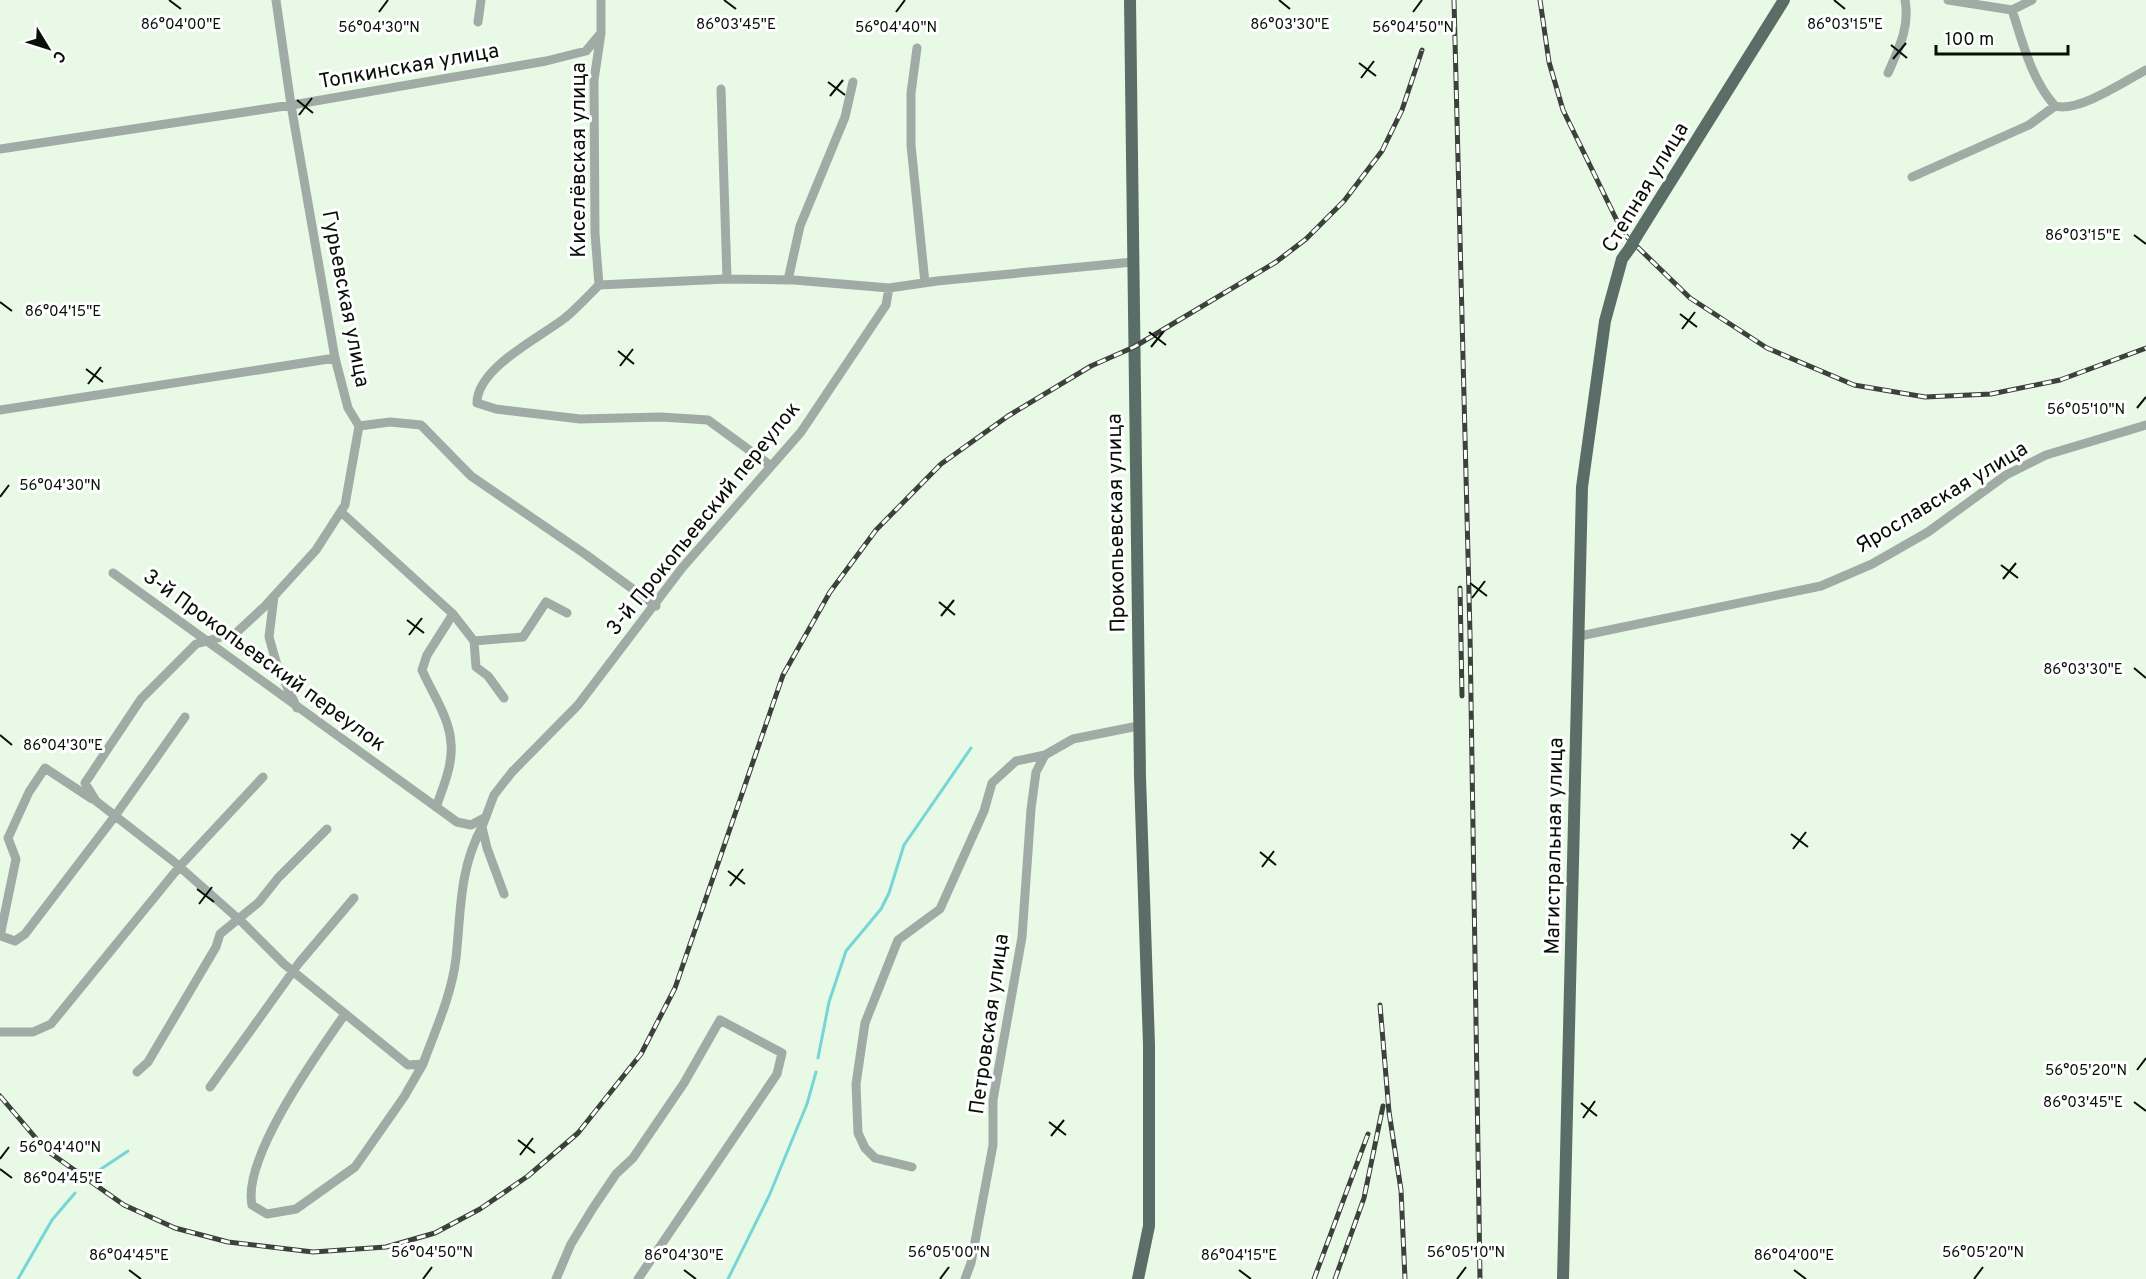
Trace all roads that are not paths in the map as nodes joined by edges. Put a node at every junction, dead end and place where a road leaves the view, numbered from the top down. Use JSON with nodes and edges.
{"nodes":[{"id":1,"x":276,"y":0,"type":"edge"},
{"id":2,"x":481,"y":0,"type":"edge"},
{"id":3,"x":601,"y":0,"type":"edge"},
{"id":4,"x":1130,"y":0,"type":"edge"},
{"id":5,"x":1784,"y":0,"type":"edge"},
{"id":6,"x":1905,"y":0,"type":"edge"},
{"id":7,"x":1948,"y":0,"type":"edge"},
{"id":8,"x":2032,"y":0,"type":"edge"},
{"id":9,"x":2012,"y":10,"type":"junction"},
{"id":10,"x":478,"y":22,"type":"dead end"},
{"id":11,"x":601,"y":33,"type":"junction"},
{"id":12,"x":917,"y":48,"type":"dead end"},
{"id":13,"x":2146,"y":70,"type":"edge"},
{"id":14,"x":1888,"y":73,"type":"dead end"},
{"id":15,"x":853,"y":82,"type":"dead end"},
{"id":16,"x":721,"y":89,"type":"dead end"},
{"id":17,"x":291,"y":105,"type":"junction"},
{"id":18,"x":2055,"y":106,"type":"junction"},
{"id":19,"x":0,"y":148,"type":"edge"},
{"id":20,"x":1912,"y":177,"type":"dead end"},
{"id":21,"x":1133,"y":262,"type":"junction"},
{"id":22,"x":727,"y":279,"type":"junction"},
{"id":23,"x":788,"y":279,"type":"junction"},
{"id":24,"x":925,"y":282,"type":"junction"},
{"id":25,"x":599,"y":285,"type":"junction"},
{"id":26,"x":889,"y":288,"type":"junction"},
{"id":27,"x":335,"y":358,"type":"junction"},
{"id":28,"x":0,"y":410,"type":"edge"},
{"id":29,"x":1591,"y":414,"type":"joint"},
{"id":30,"x":2146,"y":424,"type":"edge"},
{"id":31,"x":359,"y":426,"type":"junction"},
{"id":32,"x":771,"y":466,"type":"junction"},
{"id":33,"x":340,"y":512,"type":"junction"},
{"id":34,"x":113,"y":573,"type":"dead end"},
{"id":35,"x":274,"y":596,"type":"junction"},
{"id":36,"x":656,"y":606,"type":"junction"},
{"id":37,"x":567,"y":613,"type":"dead end"},
{"id":38,"x":453,"y":614,"type":"junction"},
{"id":39,"x":1580,"y":636,"type":"junction"},
{"id":40,"x":208,"y":641,"type":"junction"},
{"id":41,"x":474,"y":641,"type":"junction"},
{"id":42,"x":504,"y":698,"type":"dead end"},
{"id":43,"x":298,"y":710,"type":"junction"},
{"id":44,"x":185,"y":717,"type":"dead end"},
{"id":45,"x":1133,"y":727,"type":"dead end"},
{"id":46,"x":1045,"y":755,"type":"junction"},
{"id":47,"x":263,"y":777,"type":"dead end"},
{"id":48,"x":96,"y":801,"type":"junction"},
{"id":49,"x":436,"y":807,"type":"junction"},
{"id":50,"x":115,"y":816,"type":"junction"},
{"id":51,"x":486,"y":817,"type":"junction"},
{"id":52,"x":482,"y":827,"type":"junction"},
{"id":53,"x":327,"y":829,"type":"dead end"},
{"id":54,"x":180,"y":866,"type":"junction"},
{"id":55,"x":504,"y":894,"type":"dead end"},
{"id":56,"x":354,"y":898,"type":"dead end"},
{"id":57,"x":237,"y":917,"type":"junction"},
{"id":58,"x":0,"y":936,"type":"edge"},
{"id":59,"x":293,"y":972,"type":"junction"},
{"id":60,"x":345,"y":1014,"type":"junction"},
{"id":61,"x":0,"y":1032,"type":"edge"},
{"id":62,"x":423,"y":1065,"type":"junction"},
{"id":63,"x":137,"y":1072,"type":"dead end"},
{"id":64,"x":210,"y":1087,"type":"dead end"},
{"id":65,"x":912,"y":1167,"type":"dead end"},
{"id":66,"x":556,"y":1279,"type":"edge"},
{"id":67,"x":638,"y":1279,"type":"edge"},
{"id":68,"x":965,"y":1279,"type":"edge"},
{"id":69,"x":1138,"y":1279,"type":"edge"},
{"id":70,"x":1563,"y":1279,"type":"edge"}],
"edges":[{"from":1,"to":17,"type":"street","name":"Гурьевская улица"},
{"from":2,"to":10,"type":"street"},
{"from":3,"to":11,"type":"street","name":"Киселёвская улица"},
{"from":4,"to":21,"type":"main road","name":"Прокопьевская улица"},
{"from":5,"to":29,"type":"main road","name":"Степная улица"},
{"from":6,"to":14,"type":"street"},
{"from":7,"to":9,"type":"street"},
{"from":8,"to":9,"type":"street"},
{"from":9,"to":18,"type":"street"},
{"from":11,"to":17,"type":"street","name":"Топкинская улица"},
{"from":11,"to":25,"type":"street","name":"Киселёвская улица"},
{"from":12,"to":24,"type":"street"},
{"from":13,"to":18,"type":"street"},
{"from":15,"to":23,"type":"street"},
{"from":16,"to":22,"type":"street"},
{"from":17,"to":19,"type":"street","name":"Топкинская улица"},
{"from":17,"to":27,"type":"street","name":"Гурьевская улица"},
{"from":18,"to":20,"type":"street"},
{"from":21,"to":24,"type":"street"},
{"from":21,"to":69,"type":"main road","name":"Прокопьевская улица"},
{"from":22,"to":23,"type":"street"},
{"from":22,"to":25,"type":"street"},
{"from":23,"to":26,"type":"street"},
{"from":24,"to":26,"type":"street"},
{"from":25,"to":32,"type":"street"},
{"from":26,"to":32,"type":"street","name":"3-й Прокопьевский переулок"},
{"from":27,"to":28,"type":"street"},
{"from":27,"to":31,"type":"street","name":"Гурьевская улица"},
{"from":29,"to":39,"type":"main road","name":"Магистральная улица"},
{"from":30,"to":39,"type":"street","name":"Ярославская улица"},
{"from":31,"to":33,"type":"street"},
{"from":31,"to":36,"type":"street"},
{"from":32,"to":36,"type":"street","name":"3-й Прокопьевский переулок"},
{"from":33,"to":35,"type":"street"},
{"from":33,"to":38,"type":"street"},
{"from":34,"to":40,"type":"street","name":"3-й Прокопьевский переулок"},
{"from":35,"to":40,"type":"street"},
{"from":35,"to":43,"type":"street"},
{"from":36,"to":51,"type":"street","name":"3-й Прокопьевский переулок"},
{"from":37,"to":41,"type":"street"},
{"from":38,"to":41,"type":"street"},
{"from":38,"to":49,"type":"street"},
{"from":39,"to":70,"type":"main road","name":"Магистральная улица"},
{"from":40,"to":43,"type":"street","name":"3-й Прокопьевский переулок"},
{"from":40,"to":48,"type":"street"},
{"from":41,"to":42,"type":"street"},
{"from":43,"to":49,"type":"street","name":"3-й Прокопьевский переулок"},
{"from":44,"to":50,"type":"street"},
{"from":45,"to":46,"type":"street"},
{"from":46,"to":65,"type":"street"},
{"from":46,"to":68,"type":"street","name":"Петровская улица"},
{"from":47,"to":54,"type":"street"},
{"from":48,"to":50,"type":"street"},
{"from":48,"to":58,"type":"street"},
{"from":49,"to":51,"type":"street","name":"3-й Прокопьевский переулок"},
{"from":50,"to":54,"type":"street"},
{"from":50,"to":58,"type":"street"},
{"from":51,"to":52,"type":"street","name":"3-й Прокопьевский переулок"},
{"from":52,"to":55,"type":"street"},
{"from":52,"to":62,"type":"street","name":"3-й Прокопьевский переулок"},
{"from":53,"to":57,"type":"street"},
{"from":54,"to":57,"type":"street"},
{"from":54,"to":61,"type":"street"},
{"from":56,"to":59,"type":"street"},
{"from":57,"to":59,"type":"street"},
{"from":57,"to":63,"type":"street"},
{"from":59,"to":60,"type":"street"},
{"from":59,"to":64,"type":"street"},
{"from":60,"to":62,"type":"street"},
{"from":60,"to":62,"type":"street","name":"3-й Прокопьевский переулок"},
{"from":66,"to":67,"type":"street"}]}
